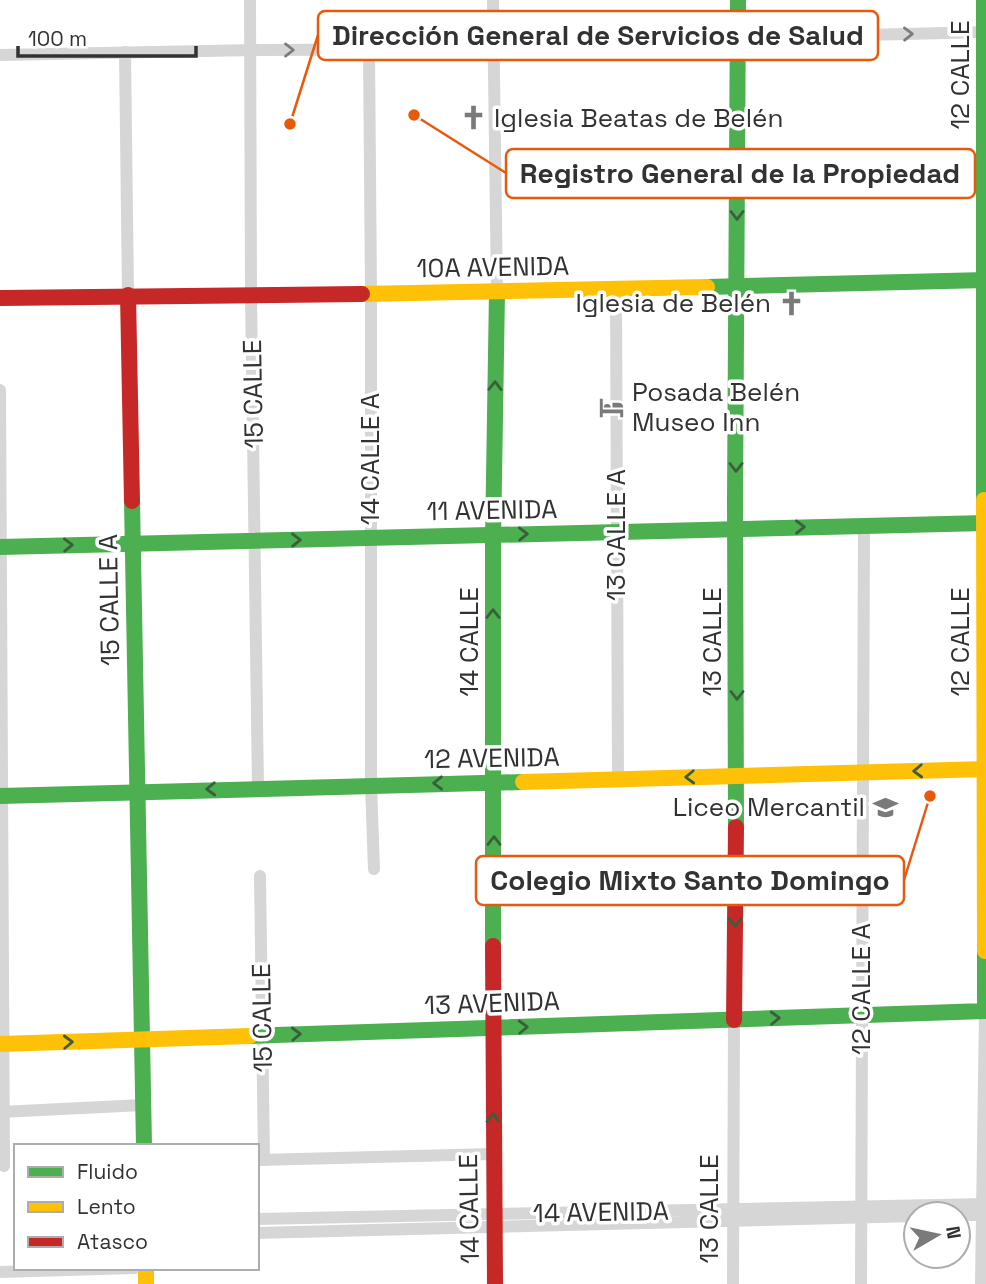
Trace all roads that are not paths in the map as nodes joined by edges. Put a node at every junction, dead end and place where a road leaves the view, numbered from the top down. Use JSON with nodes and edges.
{"nodes":[{"id":1,"x":250,"y":0,"type":"edge"},
{"id":2,"x":493,"y":0,"type":"edge"},
{"id":3,"x":738,"y":0,"type":"edge"},
{"id":4,"x":984,"y":0,"type":"edge"},
{"id":5,"x":985,"y":32,"type":"edge"},
{"id":6,"x":738,"y":38,"type":"junction"},
{"id":7,"x":494,"y":49,"type":"junction"},
{"id":8,"x":250,"y":50,"type":"junction"},
{"id":9,"x":369,"y":50,"type":"junction"},
{"id":10,"x":125,"y":52,"type":"junction"},
{"id":11,"x":0,"y":55,"type":"edge"},
{"id":12,"x":985,"y":280,"type":"edge"},
{"id":13,"x":737,"y":286,"type":"junction"},
{"id":14,"x":616,"y":290,"type":"junction"},
{"id":15,"x":496,"y":292,"type":"junction"},
{"id":16,"x":371,"y":293,"type":"junction"},
{"id":17,"x":128,"y":295,"type":"junction"},
{"id":18,"x":251,"y":295,"type":"junction"},
{"id":19,"x":0,"y":299,"type":"edge"},
{"id":20,"x":0,"y":390,"type":"edge"},
{"id":21,"x":985,"y":523,"type":"edge"},
{"id":22,"x":864,"y":526,"type":"junction"},
{"id":23,"x":736,"y":529,"type":"junction"},
{"id":24,"x":616,"y":532,"type":"junction"},
{"id":25,"x":493,"y":535,"type":"junction"},
{"id":26,"x":370,"y":538,"type":"junction"},
{"id":27,"x":255,"y":541,"type":"junction"},
{"id":28,"x":132,"y":544,"type":"junction"},
{"id":29,"x":0,"y":547,"type":"edge"},
{"id":30,"x":985,"y":769,"type":"edge"},
{"id":31,"x":862,"y":773,"type":"junction"},
{"id":32,"x":737,"y":775,"type":"junction"},
{"id":33,"x":618,"y":780,"type":"junction"},
{"id":34,"x":494,"y":782,"type":"junction"},
{"id":35,"x":371,"y":785,"type":"junction"},
{"id":36,"x":258,"y":788,"type":"junction"},
{"id":37,"x":138,"y":792,"type":"junction"},
{"id":38,"x":1,"y":796,"type":"edge"},
{"id":39,"x":374,"y":869,"type":"dead end"},
{"id":40,"x":260,"y":876,"type":"dead end"},
{"id":41,"x":621,"y":892,"type":"dead end"},
{"id":42,"x":494,"y":895,"type":"junction"},
{"id":43,"x":985,"y":1012,"type":"edge"},
{"id":44,"x":861,"y":1016,"type":"junction"},
{"id":45,"x":734,"y":1020,"type":"junction"},
{"id":46,"x":494,"y":1028,"type":"junction"},
{"id":47,"x":262,"y":1035,"type":"junction"},
{"id":48,"x":142,"y":1039,"type":"junction"},
{"id":49,"x":2,"y":1044,"type":"edge"},
{"id":50,"x":143,"y":1105,"type":"junction"},
{"id":51,"x":2,"y":1112,"type":"edge"},
{"id":52,"x":144,"y":1144,"type":"edge"},
{"id":53,"x":493,"y":1154,"type":"junction"},
{"id":54,"x":261,"y":1160,"type":"edge"},
{"id":55,"x":7,"y":1166,"type":"edge"},
{"id":56,"x":984,"y":1209,"type":"edge"},
{"id":57,"x":860,"y":1212,"type":"junction"},
{"id":58,"x":902,"y":1215,"type":"edge"},
{"id":59,"x":733,"y":1216,"type":"junction"},
{"id":60,"x":259,"y":1219,"type":"edge"},
{"id":61,"x":495,"y":1221,"type":"junction"},
{"id":62,"x":259,"y":1233,"type":"edge"},
{"id":63,"x":68,"y":1270,"type":"edge"},
{"id":64,"x":0,"y":1272,"type":"edge"},
{"id":65,"x":495,"y":1284,"type":"edge"},
{"id":66,"x":733,"y":1284,"type":"edge"},
{"id":67,"x":861,"y":1284,"type":"edge"},
{"id":68,"x":981,"y":1284,"type":"edge"}],
"edges":[{"from":1,"to":8,"type":"street","name":"15 CALLE"},
{"from":2,"to":7,"type":"street","name":"14 CALLE"},
{"from":3,"to":6,"type":"street","name":"13 CALLE"},
{"from":4,"to":5,"type":"street","name":"12 CALLE"},
{"from":6,"to":5,"type":"street","one_way":true},
{"from":5,"to":12,"type":"street","name":"12 CALLE"},
{"from":6,"to":7,"type":"street"},
{"from":6,"to":13,"type":"street","name":"13 CALLE","one_way":true},
{"from":7,"to":9,"type":"street"},
{"from":7,"to":15,"type":"street","name":"14 CALLE"},
{"from":8,"to":9,"type":"street","one_way":true},
{"from":8,"to":10,"type":"street"},
{"from":8,"to":18,"type":"street","name":"15 CALLE"},
{"from":9,"to":16,"type":"street","name":"14 CALLE A"},
{"from":10,"to":11,"type":"street"},
{"from":10,"to":17,"type":"street","name":"15 CALLE A"},
{"from":12,"to":13,"type":"street","name":"10A AVENIDA"},
{"from":12,"to":21,"type":"street","name":"12 CALLE"},
{"from":13,"to":14,"type":"street","name":"10A AVENIDA"},
{"from":13,"to":23,"type":"street","name":"13 CALLE","one_way":true},
{"from":14,"to":15,"type":"street","name":"10A AVENIDA"},
{"from":14,"to":24,"type":"street","name":"13 CALLE A"},
{"from":15,"to":16,"type":"street","name":"10A AVENIDA"},
{"from":25,"to":15,"type":"street","name":"14 CALLE","one_way":true},
{"from":16,"to":18,"type":"street","name":"10A AVENIDA"},
{"from":16,"to":26,"type":"street","name":"14 CALLE A"},
{"from":17,"to":18,"type":"street","name":"10A AVENIDA"},
{"from":17,"to":19,"type":"street","name":"10A AVENIDA"},
{"from":17,"to":28,"type":"street","name":"15 CALLE A"},
{"from":18,"to":27,"type":"street","name":"15 CALLE"},
{"from":20,"to":29,"type":"street"},
{"from":21,"to":22,"type":"street","name":"11 AVENIDA"},
{"from":21,"to":30,"type":"street","name":"12 CALLE"},
{"from":23,"to":22,"type":"street","name":"11 AVENIDA","one_way":true},
{"from":22,"to":31,"type":"street","name":"12 CALLE A"},
{"from":23,"to":24,"type":"street","name":"11 AVENIDA"},
{"from":23,"to":32,"type":"street","name":"13 CALLE","one_way":true},
{"from":25,"to":24,"type":"street","name":"11 AVENIDA","one_way":true},
{"from":24,"to":33,"type":"street","name":"13 CALLE A"},
{"from":25,"to":26,"type":"street","name":"11 AVENIDA"},
{"from":34,"to":25,"type":"street","name":"14 CALLE","one_way":true},
{"from":27,"to":26,"type":"street","name":"11 AVENIDA","one_way":true},
{"from":26,"to":35,"type":"street","name":"14 CALLE A"},
{"from":27,"to":28,"type":"street","name":"11 AVENIDA"},
{"from":27,"to":36,"type":"street","name":"15 CALLE"},
{"from":29,"to":28,"type":"street","name":"11 AVENIDA","one_way":true},
{"from":28,"to":37,"type":"street","name":"15 CALLE A"},
{"from":29,"to":38,"type":"street"},
{"from":30,"to":31,"type":"street","name":"12 AVENIDA","one_way":true},
{"from":30,"to":43,"type":"street","name":"12 CALLE"},
{"from":31,"to":32,"type":"street","name":"12 AVENIDA"},
{"from":31,"to":44,"type":"street","name":"12 CALLE A"},
{"from":32,"to":33,"type":"street","name":"12 AVENIDA","one_way":true},
{"from":32,"to":45,"type":"street","name":"13 CALLE","one_way":true},
{"from":33,"to":34,"type":"street","name":"12 AVENIDA"},
{"from":34,"to":35,"type":"street","name":"12 AVENIDA","one_way":true},
{"from":42,"to":34,"type":"street","name":"14 CALLE","one_way":true},
{"from":35,"to":36,"type":"street","name":"12 AVENIDA"},
{"from":35,"to":39,"type":"street","name":"14 CALLE A"},
{"from":36,"to":37,"type":"street","name":"12 AVENIDA","one_way":true},
{"from":37,"to":38,"type":"street","name":"12 AVENIDA"},
{"from":37,"to":48,"type":"street","name":"15 CALLE A"},
{"from":38,"to":49,"type":"street"},
{"from":40,"to":47,"type":"street","name":"15 CALLE"},
{"from":41,"to":42,"type":"street"},
{"from":42,"to":46,"type":"street","name":"14 CALLE"},
{"from":43,"to":44,"type":"street","name":"13 AVENIDA"},
{"from":43,"to":56,"type":"street","name":"12 CALLE"},
{"from":45,"to":44,"type":"street","name":"13 AVENIDA","one_way":true},
{"from":44,"to":57,"type":"street","name":"12 CALLE A"},
{"from":46,"to":45,"type":"street","name":"13 AVENIDA","one_way":true},
{"from":45,"to":59,"type":"street","name":"13 CALLE"},
{"from":47,"to":46,"type":"street","name":"13 AVENIDA","one_way":true},
{"from":53,"to":46,"type":"street","name":"14 CALLE","one_way":true},
{"from":47,"to":48,"type":"street","name":"13 AVENIDA"},
{"from":47,"to":54,"type":"street","name":"15 CALLE"},
{"from":49,"to":48,"type":"street","name":"13 AVENIDA","one_way":true},
{"from":48,"to":50,"type":"street","name":"15 CALLE A"},
{"from":49,"to":51,"type":"street"},
{"from":50,"to":51,"type":"street"},
{"from":50,"to":52,"type":"street","name":"15 CALLE A"},
{"from":51,"to":55,"type":"street"},
{"from":53,"to":54,"type":"street"},
{"from":53,"to":61,"type":"street","name":"14 CALLE"},
{"from":56,"to":57,"type":"street","name":"14 AVENIDA"},
{"from":56,"to":68,"type":"street","name":"12 CALLE"},
{"from":57,"to":58,"type":"street","name":"14 AVENIDA"},
{"from":57,"to":59,"type":"street","name":"14 AVENIDA"},
{"from":57,"to":67,"type":"street","name":"12 CALLE A"},
{"from":59,"to":61,"type":"street","name":"14 AVENIDA"},
{"from":59,"to":66,"type":"street","name":"13 CALLE"},
{"from":60,"to":61,"type":"street","name":"14 AVENIDA"},
{"from":61,"to":62,"type":"street","name":"14 AVENIDA"},
{"from":61,"to":65,"type":"street","name":"14 CALLE"},
{"from":63,"to":64,"type":"street"}]}
